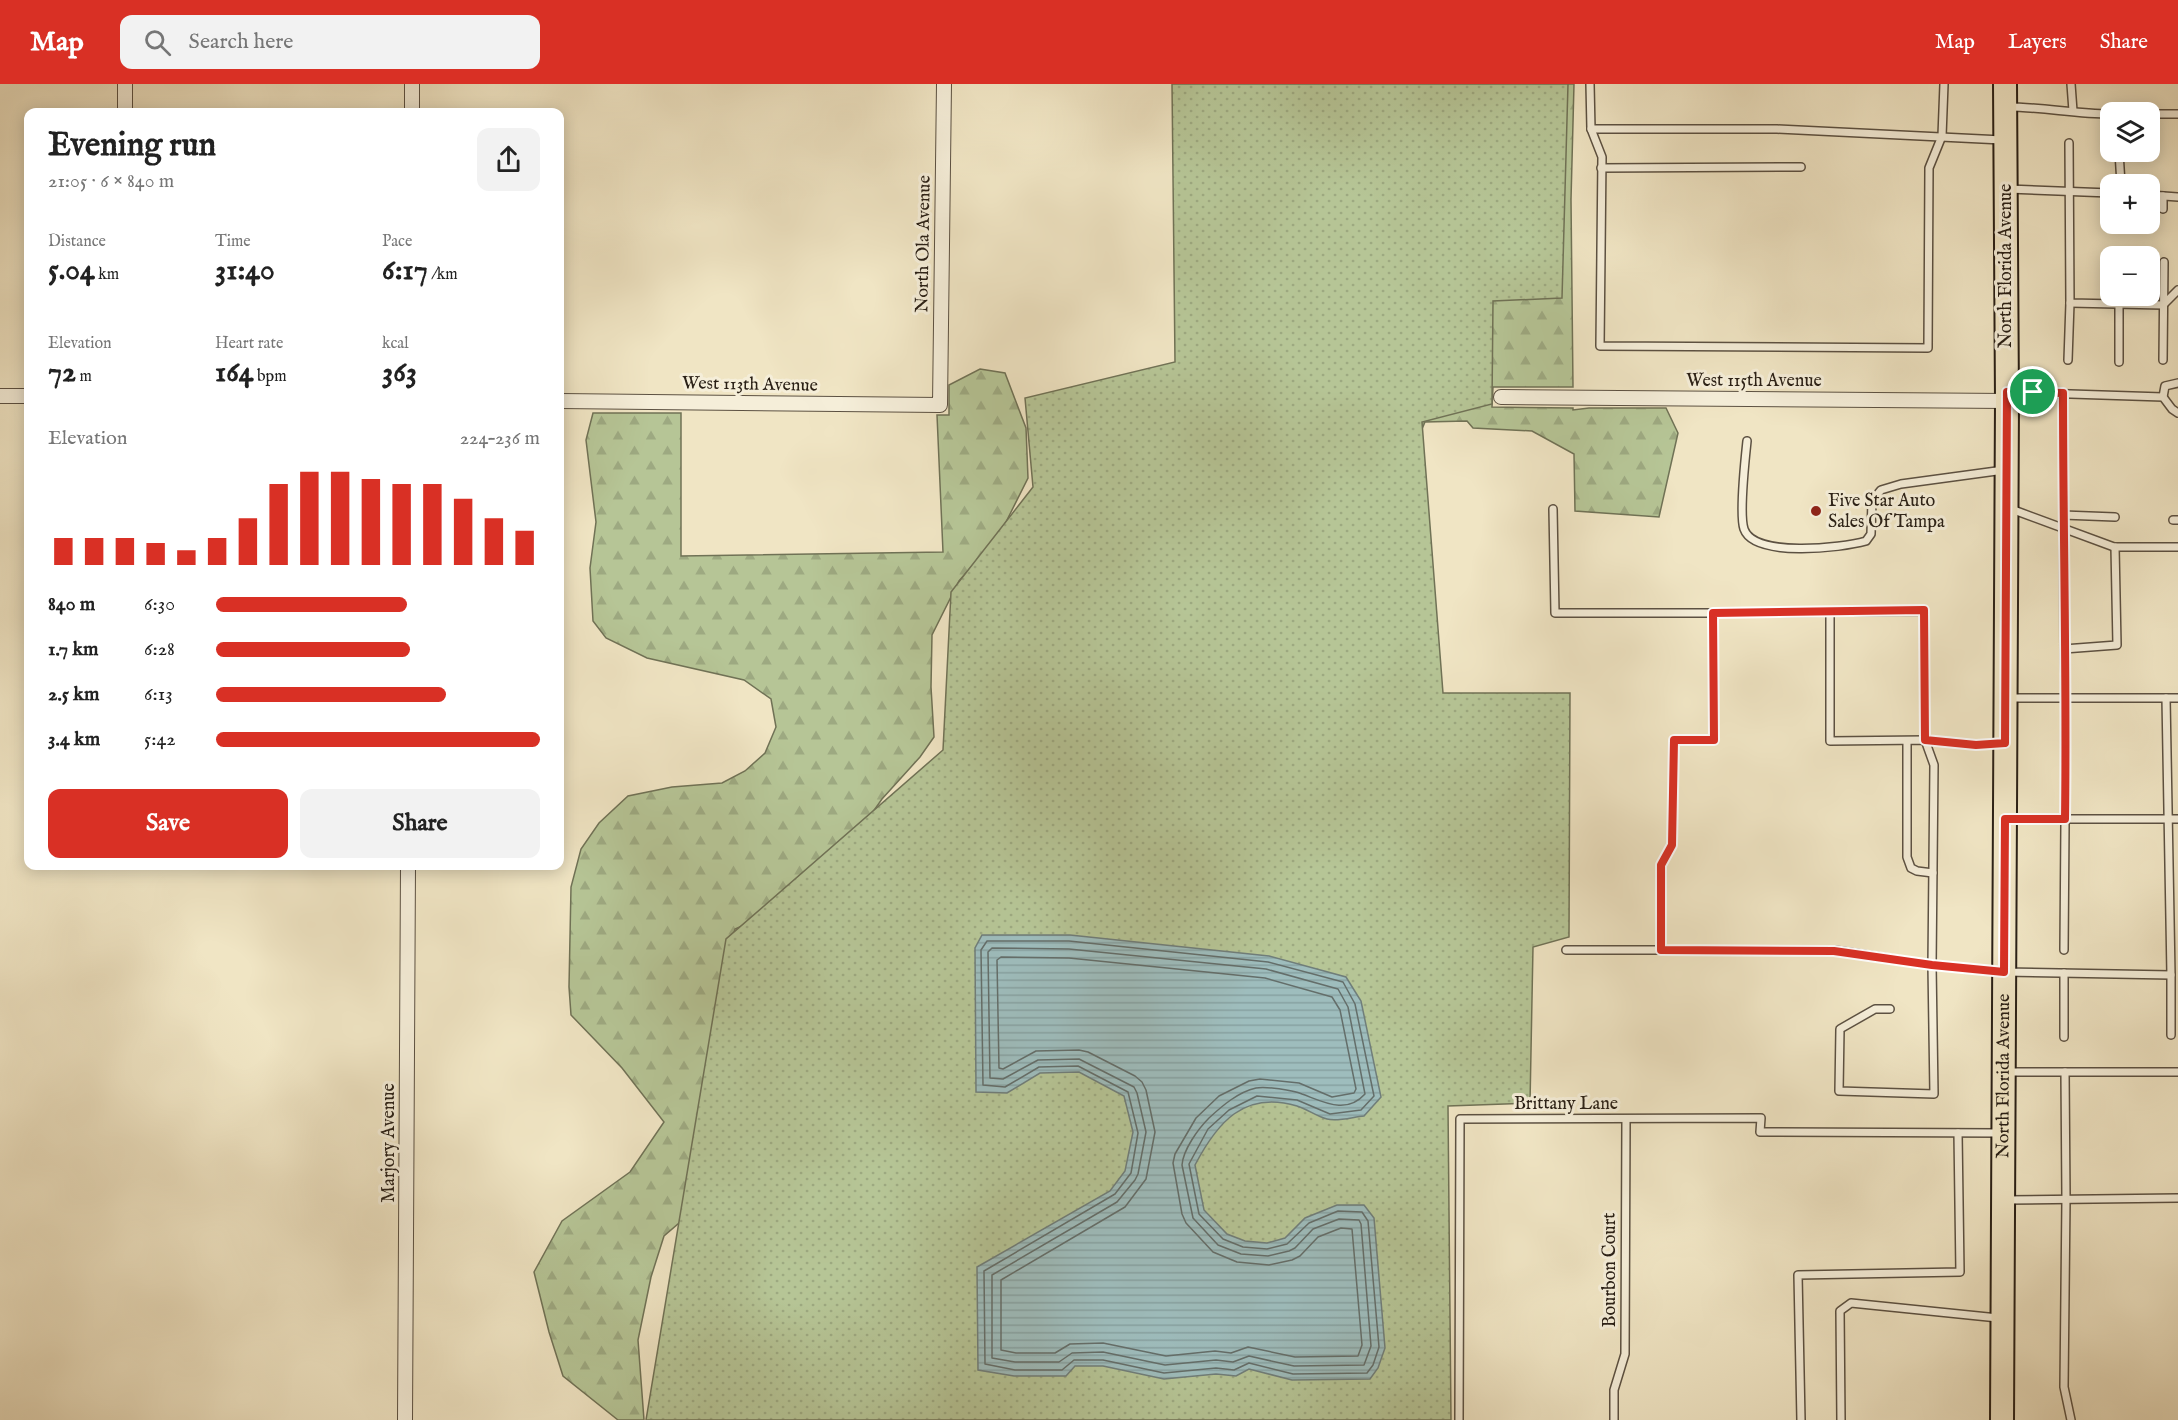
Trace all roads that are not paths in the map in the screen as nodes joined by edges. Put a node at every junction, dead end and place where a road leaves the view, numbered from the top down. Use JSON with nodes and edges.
{"nodes":[{"id":1,"x":125,"y":84,"type":"edge"},
{"id":2,"x":412,"y":84,"type":"edge"},
{"id":3,"x":944,"y":84,"type":"edge"},
{"id":4,"x":1590,"y":84,"type":"edge"},
{"id":5,"x":1944,"y":84,"type":"edge"},
{"id":6,"x":2005,"y":84,"type":"edge"},
{"id":7,"x":2070,"y":84,"type":"edge"},
{"id":8,"x":2005,"y":107,"type":"junction"},
{"id":9,"x":125,"y":108,"type":"edge"},
{"id":10,"x":412,"y":108,"type":"edge"},
{"id":11,"x":2073,"y":111,"type":"junction"},
{"id":12,"x":2100,"y":113,"type":"edge"},
{"id":13,"x":2160,"y":114,"type":"edge"},
{"id":14,"x":2178,"y":114,"type":"edge"},
{"id":15,"x":1591,"y":129,"type":"junction"},
{"id":16,"x":1942,"y":136,"type":"junction"},
{"id":17,"x":2005,"y":140,"type":"junction"},
{"id":18,"x":2069,"y":143,"type":"dead end"},
{"id":19,"x":1801,"y":167,"type":"dead end"},
{"id":20,"x":1601,"y":168,"type":"junction"},
{"id":21,"x":2006,"y":189,"type":"junction"},
{"id":22,"x":2070,"y":191,"type":"junction"},
{"id":23,"x":2100,"y":192,"type":"edge"},
{"id":24,"x":2160,"y":196,"type":"edge"},
{"id":25,"x":2163,"y":196,"type":"junction"},
{"id":26,"x":2178,"y":197,"type":"edge"},
{"id":27,"x":2163,"y":209,"type":"dead end"},
{"id":28,"x":2164,"y":262,"type":"dead end"},
{"id":29,"x":2178,"y":290,"type":"edge"},
{"id":30,"x":2070,"y":303,"type":"junction"},
{"id":31,"x":2100,"y":304,"type":"edge"},
{"id":32,"x":2160,"y":305,"type":"edge"},
{"id":33,"x":2163,"y":305,"type":"junction"},
{"id":34,"x":2119,"y":306,"type":"edge"},
{"id":35,"x":2068,"y":360,"type":"dead end"},
{"id":36,"x":2163,"y":360,"type":"dead end"},
{"id":37,"x":2119,"y":362,"type":"dead end"},
{"id":38,"x":2178,"y":383,"type":"edge"},
{"id":39,"x":2063,"y":393,"type":"junction"},
{"id":40,"x":0,"y":396,"type":"edge"},
{"id":41,"x":24,"y":396,"type":"edge"},
{"id":42,"x":1502,"y":397,"type":"dead end"},
{"id":43,"x":2007,"y":397,"type":"junction"},
{"id":44,"x":2163,"y":397,"type":"junction"},
{"id":45,"x":564,"y":401,"type":"edge"},
{"id":46,"x":940,"y":405,"type":"joint"},
{"id":47,"x":2178,"y":413,"type":"edge"},
{"id":48,"x":1747,"y":441,"type":"dead end"},
{"id":49,"x":2006,"y":470,"type":"junction"},
{"id":50,"x":2006,"y":507,"type":"junction"},
{"id":51,"x":1553,"y":509,"type":"dead end"},
{"id":52,"x":2063,"y":515,"type":"junction"},
{"id":53,"x":2115,"y":517,"type":"dead end"},
{"id":54,"x":2063,"y":528,"type":"junction"},
{"id":55,"x":2115,"y":547,"type":"junction"},
{"id":56,"x":2178,"y":548,"type":"edge"},
{"id":57,"x":1830,"y":611,"type":"junction"},
{"id":58,"x":1713,"y":613,"type":"junction"},
{"id":59,"x":2064,"y":649,"type":"junction"},
{"id":60,"x":2005,"y":698,"type":"junction"},
{"id":61,"x":2066,"y":698,"type":"junction"},
{"id":62,"x":2166,"y":698,"type":"junction"},
{"id":63,"x":2178,"y":698,"type":"edge"},
{"id":64,"x":1925,"y":740,"type":"junction"},
{"id":65,"x":1907,"y":741,"type":"junction"},
{"id":66,"x":2005,"y":743,"type":"junction"},
{"id":67,"x":2005,"y":819,"type":"junction"},
{"id":68,"x":2065,"y":819,"type":"junction"},
{"id":69,"x":2168,"y":819,"type":"junction"},
{"id":70,"x":2178,"y":819,"type":"edge"},
{"id":71,"x":408,"y":870,"type":"edge"},
{"id":72,"x":1933,"y":873,"type":"junction"},
{"id":73,"x":2174,"y":929,"type":"edge"},
{"id":74,"x":1566,"y":950,"type":"dead end"},
{"id":75,"x":1661,"y":950,"type":"junction"},
{"id":76,"x":2064,"y":950,"type":"dead end"},
{"id":77,"x":1932,"y":965,"type":"junction"},
{"id":78,"x":2004,"y":972,"type":"junction"},
{"id":79,"x":2064,"y":973,"type":"junction"},
{"id":80,"x":2171,"y":975,"type":"junction"},
{"id":81,"x":1890,"y":1009,"type":"dead end"},
{"id":82,"x":2172,"y":1035,"type":"dead end"},
{"id":83,"x":2064,"y":1037,"type":"dead end"},
{"id":84,"x":2004,"y":1072,"type":"junction"},
{"id":85,"x":2066,"y":1072,"type":"junction"},
{"id":86,"x":2178,"y":1072,"type":"edge"},
{"id":87,"x":1626,"y":1119,"type":"junction"},
{"id":88,"x":1958,"y":1133,"type":"junction"},
{"id":89,"x":2003,"y":1133,"type":"junction"},
{"id":90,"x":2178,"y":1198,"type":"edge"},
{"id":91,"x":2067,"y":1199,"type":"junction"},
{"id":92,"x":2003,"y":1200,"type":"junction"},
{"id":93,"x":2002,"y":1318,"type":"junction"},
{"id":94,"x":405,"y":1420,"type":"edge"},
{"id":95,"x":1459,"y":1420,"type":"edge"},
{"id":96,"x":1614,"y":1420,"type":"edge"},
{"id":97,"x":1801,"y":1420,"type":"edge"},
{"id":98,"x":1841,"y":1420,"type":"edge"},
{"id":99,"x":2002,"y":1420,"type":"edge"},
{"id":100,"x":2071,"y":1420,"type":"edge"}],
"edges":[{"from":1,"to":9,"type":"street"},
{"from":2,"to":10,"type":"street"},
{"from":3,"to":46,"type":"street","name":"North Ola Avenue"},
{"from":4,"to":15,"type":"lane"},
{"from":5,"to":16,"type":"lane"},
{"from":6,"to":8,"type":"main road","name":"North Florida Avenue"},
{"from":7,"to":11,"type":"lane"},
{"from":8,"to":11,"type":"lane"},
{"from":8,"to":17,"type":"main road","name":"North Florida Avenue"},
{"from":11,"to":12,"type":"lane"},
{"from":13,"to":14,"type":"lane"},
{"from":15,"to":16,"type":"lane"},
{"from":15,"to":20,"type":"lane"},
{"from":16,"to":17,"type":"lane"},
{"from":16,"to":20,"type":"lane"},
{"from":17,"to":21,"type":"main road","name":"North Florida Avenue"},
{"from":18,"to":22,"type":"lane"},
{"from":19,"to":20,"type":"lane"},
{"from":21,"to":22,"type":"lane"},
{"from":21,"to":43,"type":"main road","name":"North Florida Avenue"},
{"from":22,"to":23,"type":"lane"},
{"from":22,"to":30,"type":"lane"},
{"from":24,"to":25,"type":"lane"},
{"from":25,"to":26,"type":"lane"},
{"from":25,"to":27,"type":"lane"},
{"from":28,"to":33,"type":"lane"},
{"from":29,"to":33,"type":"lane"},
{"from":30,"to":31,"type":"lane"},
{"from":30,"to":35,"type":"lane"},
{"from":32,"to":33,"type":"lane"},
{"from":33,"to":36,"type":"lane"},
{"from":34,"to":37,"type":"lane"},
{"from":38,"to":44,"type":"lane"},
{"from":39,"to":43,"type":"lane"},
{"from":39,"to":44,"type":"lane"},
{"from":39,"to":52,"type":"lane"},
{"from":40,"to":41,"type":"street"},
{"from":42,"to":43,"type":"street","name":"West 115th Avenue"},
{"from":43,"to":49,"type":"main road","name":"North Florida Avenue"},
{"from":44,"to":47,"type":"lane"},
{"from":45,"to":46,"type":"street","name":"West 113th Avenue"},
{"from":48,"to":49,"type":"lane"},
{"from":49,"to":50,"type":"main road","name":"North Florida Avenue"},
{"from":50,"to":54,"type":"lane"},
{"from":50,"to":60,"type":"main road","name":"North Florida Avenue"},
{"from":51,"to":58,"type":"lane"},
{"from":52,"to":53,"type":"lane"},
{"from":52,"to":54,"type":"lane"},
{"from":54,"to":55,"type":"lane"},
{"from":54,"to":59,"type":"lane"},
{"from":55,"to":56,"type":"lane"},
{"from":55,"to":59,"type":"lane"},
{"from":57,"to":58,"type":"lane"},
{"from":57,"to":64,"type":"lane"},
{"from":57,"to":65,"type":"lane"},
{"from":58,"to":75,"type":"lane"},
{"from":59,"to":61,"type":"lane"},
{"from":60,"to":61,"type":"lane"},
{"from":60,"to":66,"type":"main road","name":"North Florida Avenue"},
{"from":61,"to":62,"type":"lane"},
{"from":61,"to":68,"type":"lane"},
{"from":62,"to":63,"type":"lane"},
{"from":62,"to":69,"type":"lane"},
{"from":64,"to":65,"type":"lane"},
{"from":64,"to":66,"type":"lane"},
{"from":64,"to":72,"type":"lane"},
{"from":65,"to":72,"type":"lane"},
{"from":66,"to":67,"type":"main road","name":"North Florida Avenue"},
{"from":67,"to":68,"type":"lane"},
{"from":67,"to":78,"type":"main road","name":"North Florida Avenue"},
{"from":68,"to":69,"type":"lane"},
{"from":68,"to":76,"type":"lane"},
{"from":69,"to":70,"type":"lane"},
{"from":69,"to":73,"type":"lane"},
{"from":71,"to":94,"type":"street","name":"Marjory Avenue"},
{"from":72,"to":77,"type":"lane"},
{"from":73,"to":80,"type":"lane"},
{"from":74,"to":75,"type":"lane"},
{"from":75,"to":77,"type":"lane"},
{"from":77,"to":78,"type":"lane"},
{"from":77,"to":81,"type":"lane"},
{"from":78,"to":79,"type":"lane"},
{"from":78,"to":84,"type":"main road","name":"North Florida Avenue"},
{"from":79,"to":80,"type":"lane"},
{"from":79,"to":83,"type":"lane"},
{"from":80,"to":82,"type":"lane"},
{"from":84,"to":85,"type":"lane"},
{"from":84,"to":89,"type":"main road","name":"North Florida Avenue"},
{"from":85,"to":86,"type":"lane"},
{"from":85,"to":91,"type":"lane"},
{"from":87,"to":88,"type":"lane","name":"Brittany Lane"},
{"from":87,"to":95,"type":"lane","name":"Brittany Lane"},
{"from":87,"to":96,"type":"lane","name":"Bourbon Court"},
{"from":88,"to":89,"type":"lane","name":"Brittany Lane"},
{"from":88,"to":97,"type":"lane"},
{"from":89,"to":92,"type":"main road","name":"North Florida Avenue"},
{"from":90,"to":91,"type":"lane"},
{"from":91,"to":92,"type":"lane"},
{"from":91,"to":100,"type":"lane"},
{"from":92,"to":93,"type":"main road","name":"North Florida Avenue"},
{"from":93,"to":98,"type":"lane"},
{"from":93,"to":99,"type":"main road","name":"North Florida Avenue"}]}
